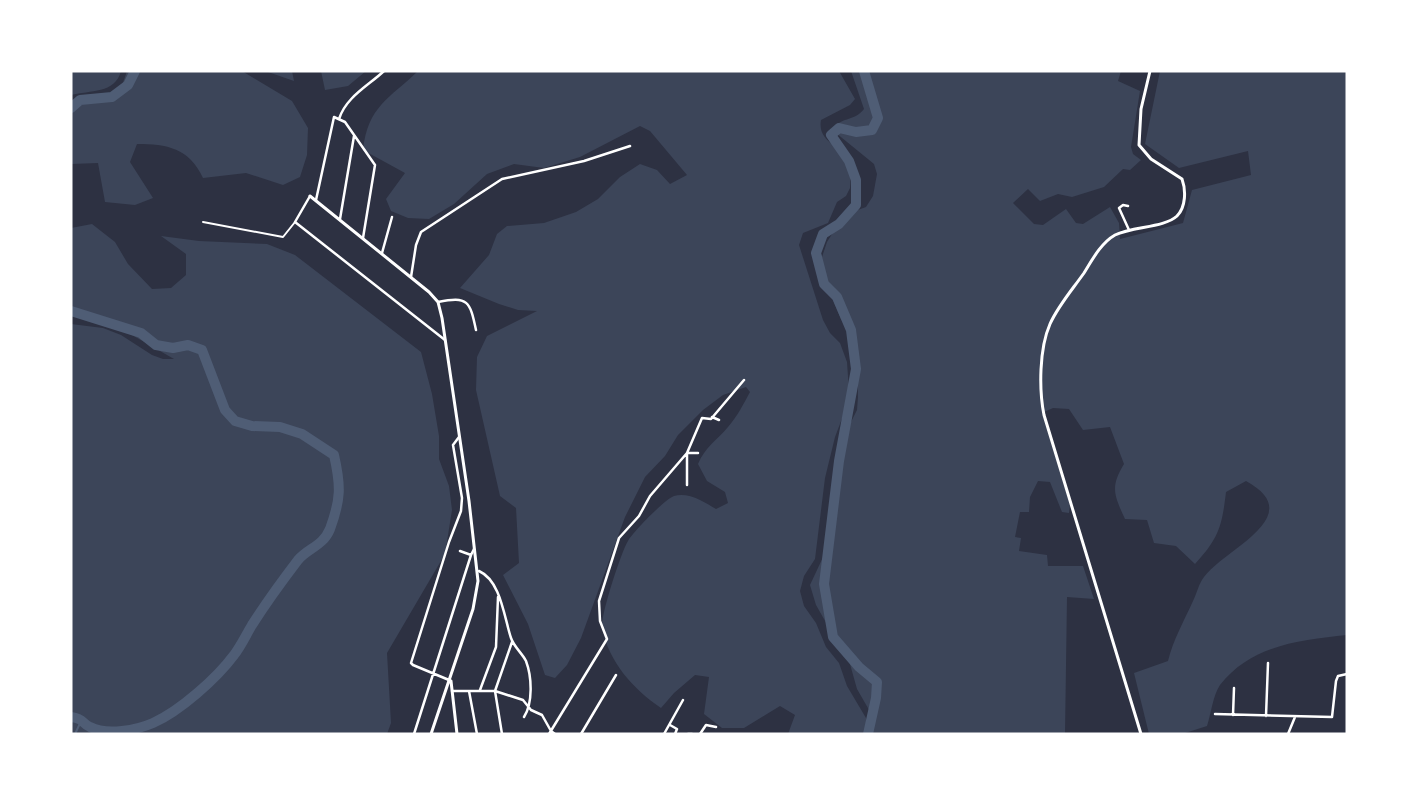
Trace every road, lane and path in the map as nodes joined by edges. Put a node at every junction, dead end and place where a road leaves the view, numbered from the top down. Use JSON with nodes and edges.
{"nodes":[{"id":1,"x":384,"y":71,"type":"edge"},
{"id":2,"x":1150,"y":71,"type":"edge"},
{"id":3,"x":339,"y":119,"type":"junction"},
{"id":4,"x":354,"y":135,"type":"junction"},
{"id":5,"x":630,"y":146,"type":"dead end"},
{"id":6,"x":310,"y":196,"type":"joint"},
{"id":7,"x":316,"y":200,"type":"junction"},
{"id":8,"x":1128,"y":206,"type":"dead end"},
{"id":9,"x":392,"y":217,"type":"dead end"},
{"id":10,"x":340,"y":221,"type":"junction"},
{"id":11,"x":203,"y":222,"type":"dead end"},
{"id":12,"x":295,"y":222,"type":"junction"},
{"id":13,"x":1129,"y":230,"type":"junction"},
{"id":14,"x":362,"y":238,"type":"junction"},
{"id":15,"x":382,"y":253,"type":"junction"},
{"id":16,"x":411,"y":277,"type":"junction"},
{"id":17,"x":438,"y":302,"type":"junction"},
{"id":18,"x":476,"y":330,"type":"dead end"},
{"id":19,"x":445,"y":340,"type":"junction"},
{"id":20,"x":744,"y":380,"type":"dead end"},
{"id":21,"x":712,"y":417,"type":"junction"},
{"id":22,"x":718,"y":420,"type":"dead end"},
{"id":23,"x":460,"y":436,"type":"junction"},
{"id":24,"x":686,"y":453,"type":"junction"},
{"id":25,"x":698,"y":454,"type":"dead end"},
{"id":26,"x":687,"y":485,"type":"dead end"},
{"id":27,"x":475,"y":546,"type":"junction"},
{"id":28,"x":460,"y":551,"type":"dead end"},
{"id":29,"x":471,"y":555,"type":"junction"},
{"id":30,"x":478,"y":571,"type":"junction"},
{"id":31,"x":498,"y":596,"type":"junction"},
{"id":32,"x":512,"y":642,"type":"junction"},
{"id":33,"x":1268,"y":663,"type":"dead end"},
{"id":34,"x":433,"y":673,"type":"junction"},
{"id":35,"x":1347,"y":674,"type":"edge"},
{"id":36,"x":616,"y":675,"type":"dead end"},
{"id":37,"x":451,"y":681,"type":"junction"},
{"id":38,"x":1234,"y":688,"type":"dead end"},
{"id":39,"x":480,"y":690,"type":"junction"},
{"id":40,"x":452,"y":691,"type":"junction"},
{"id":41,"x":469,"y":691,"type":"junction"},
{"id":42,"x":495,"y":691,"type":"junction"},
{"id":43,"x":445,"y":698,"type":"junction"},
{"id":44,"x":453,"y":700,"type":"junction"},
{"id":45,"x":683,"y":700,"type":"dead end"},
{"id":46,"x":529,"y":708,"type":"junction"},
{"id":47,"x":1215,"y":714,"type":"dead end"},
{"id":48,"x":1233,"y":715,"type":"junction"},
{"id":49,"x":1266,"y":716,"type":"junction"},
{"id":50,"x":524,"y":717,"type":"dead end"},
{"id":51,"x":1295,"y":717,"type":"junction"},
{"id":52,"x":669,"y":725,"type":"junction"},
{"id":53,"x":716,"y":727,"type":"dead end"},
{"id":54,"x":550,"y":732,"type":"edge"},
{"id":55,"x":414,"y":734,"type":"edge"},
{"id":56,"x":431,"y":734,"type":"edge"},
{"id":57,"x":457,"y":734,"type":"edge"},
{"id":58,"x":477,"y":734,"type":"edge"},
{"id":59,"x":502,"y":734,"type":"edge"},
{"id":60,"x":555,"y":734,"type":"edge"},
{"id":61,"x":581,"y":734,"type":"edge"},
{"id":62,"x":664,"y":734,"type":"edge"},
{"id":63,"x":674,"y":734,"type":"edge"},
{"id":64,"x":688,"y":734,"type":"edge"},
{"id":65,"x":692,"y":734,"type":"edge"},
{"id":66,"x":700,"y":734,"type":"edge"},
{"id":67,"x":1141,"y":734,"type":"edge"},
{"id":68,"x":1288,"y":734,"type":"edge"}],
"edges":[{"from":1,"to":3,"type":"street"},
{"from":2,"to":13,"type":"street"},
{"from":3,"to":4,"type":"street"},
{"from":3,"to":7,"type":"street"},
{"from":4,"to":10,"type":"street"},
{"from":4,"to":14,"type":"street"},
{"from":5,"to":16,"type":"street"},
{"from":6,"to":7,"type":"street"},
{"from":6,"to":12,"type":"street"},
{"from":7,"to":10,"type":"street"},
{"from":8,"to":13,"type":"street"},
{"from":9,"to":15,"type":"street"},
{"from":10,"to":14,"type":"street"},
{"from":11,"to":12,"type":"street"},
{"from":12,"to":19,"type":"street"},
{"from":13,"to":67,"type":"street"},
{"from":14,"to":15,"type":"street"},
{"from":15,"to":16,"type":"street"},
{"from":16,"to":17,"type":"street"},
{"from":17,"to":18,"type":"street"},
{"from":17,"to":19,"type":"street"},
{"from":19,"to":23,"type":"street"},
{"from":20,"to":21,"type":"street"},
{"from":21,"to":22,"type":"street"},
{"from":21,"to":24,"type":"street"},
{"from":23,"to":27,"type":"street"},
{"from":23,"to":34,"type":"street"},
{"from":24,"to":25,"type":"street"},
{"from":24,"to":26,"type":"street"},
{"from":24,"to":54,"type":"street"},
{"from":27,"to":29,"type":"street"},
{"from":27,"to":30,"type":"street"},
{"from":28,"to":29,"type":"street"},
{"from":29,"to":34,"type":"street"},
{"from":30,"to":31,"type":"street"},
{"from":30,"to":37,"type":"street"},
{"from":31,"to":32,"type":"street"},
{"from":31,"to":39,"type":"street"},
{"from":32,"to":42,"type":"street"},
{"from":32,"to":46,"type":"street"},
{"from":33,"to":49,"type":"street"},
{"from":34,"to":37,"type":"street"},
{"from":34,"to":55,"type":"street"},
{"from":35,"to":51,"type":"street"},
{"from":36,"to":61,"type":"street"},
{"from":37,"to":40,"type":"street"},
{"from":37,"to":43,"type":"street"},
{"from":38,"to":48,"type":"street"},
{"from":39,"to":41,"type":"street"},
{"from":39,"to":42,"type":"street"},
{"from":40,"to":41,"type":"street"},
{"from":40,"to":44,"type":"street"},
{"from":41,"to":58,"type":"street"},
{"from":42,"to":46,"type":"street"},
{"from":42,"to":59,"type":"street"},
{"from":43,"to":44,"type":"street"},
{"from":43,"to":56,"type":"street"},
{"from":44,"to":57,"type":"street"},
{"from":45,"to":52,"type":"street"},
{"from":46,"to":50,"type":"street"},
{"from":46,"to":54,"type":"street"},
{"from":47,"to":48,"type":"street"},
{"from":48,"to":49,"type":"street"},
{"from":49,"to":51,"type":"street"},
{"from":51,"to":68,"type":"street"},
{"from":52,"to":62,"type":"street"},
{"from":52,"to":63,"type":"street"},
{"from":53,"to":66,"type":"street"},
{"from":54,"to":60,"type":"street"},
{"from":64,"to":65,"type":"street"}]}
